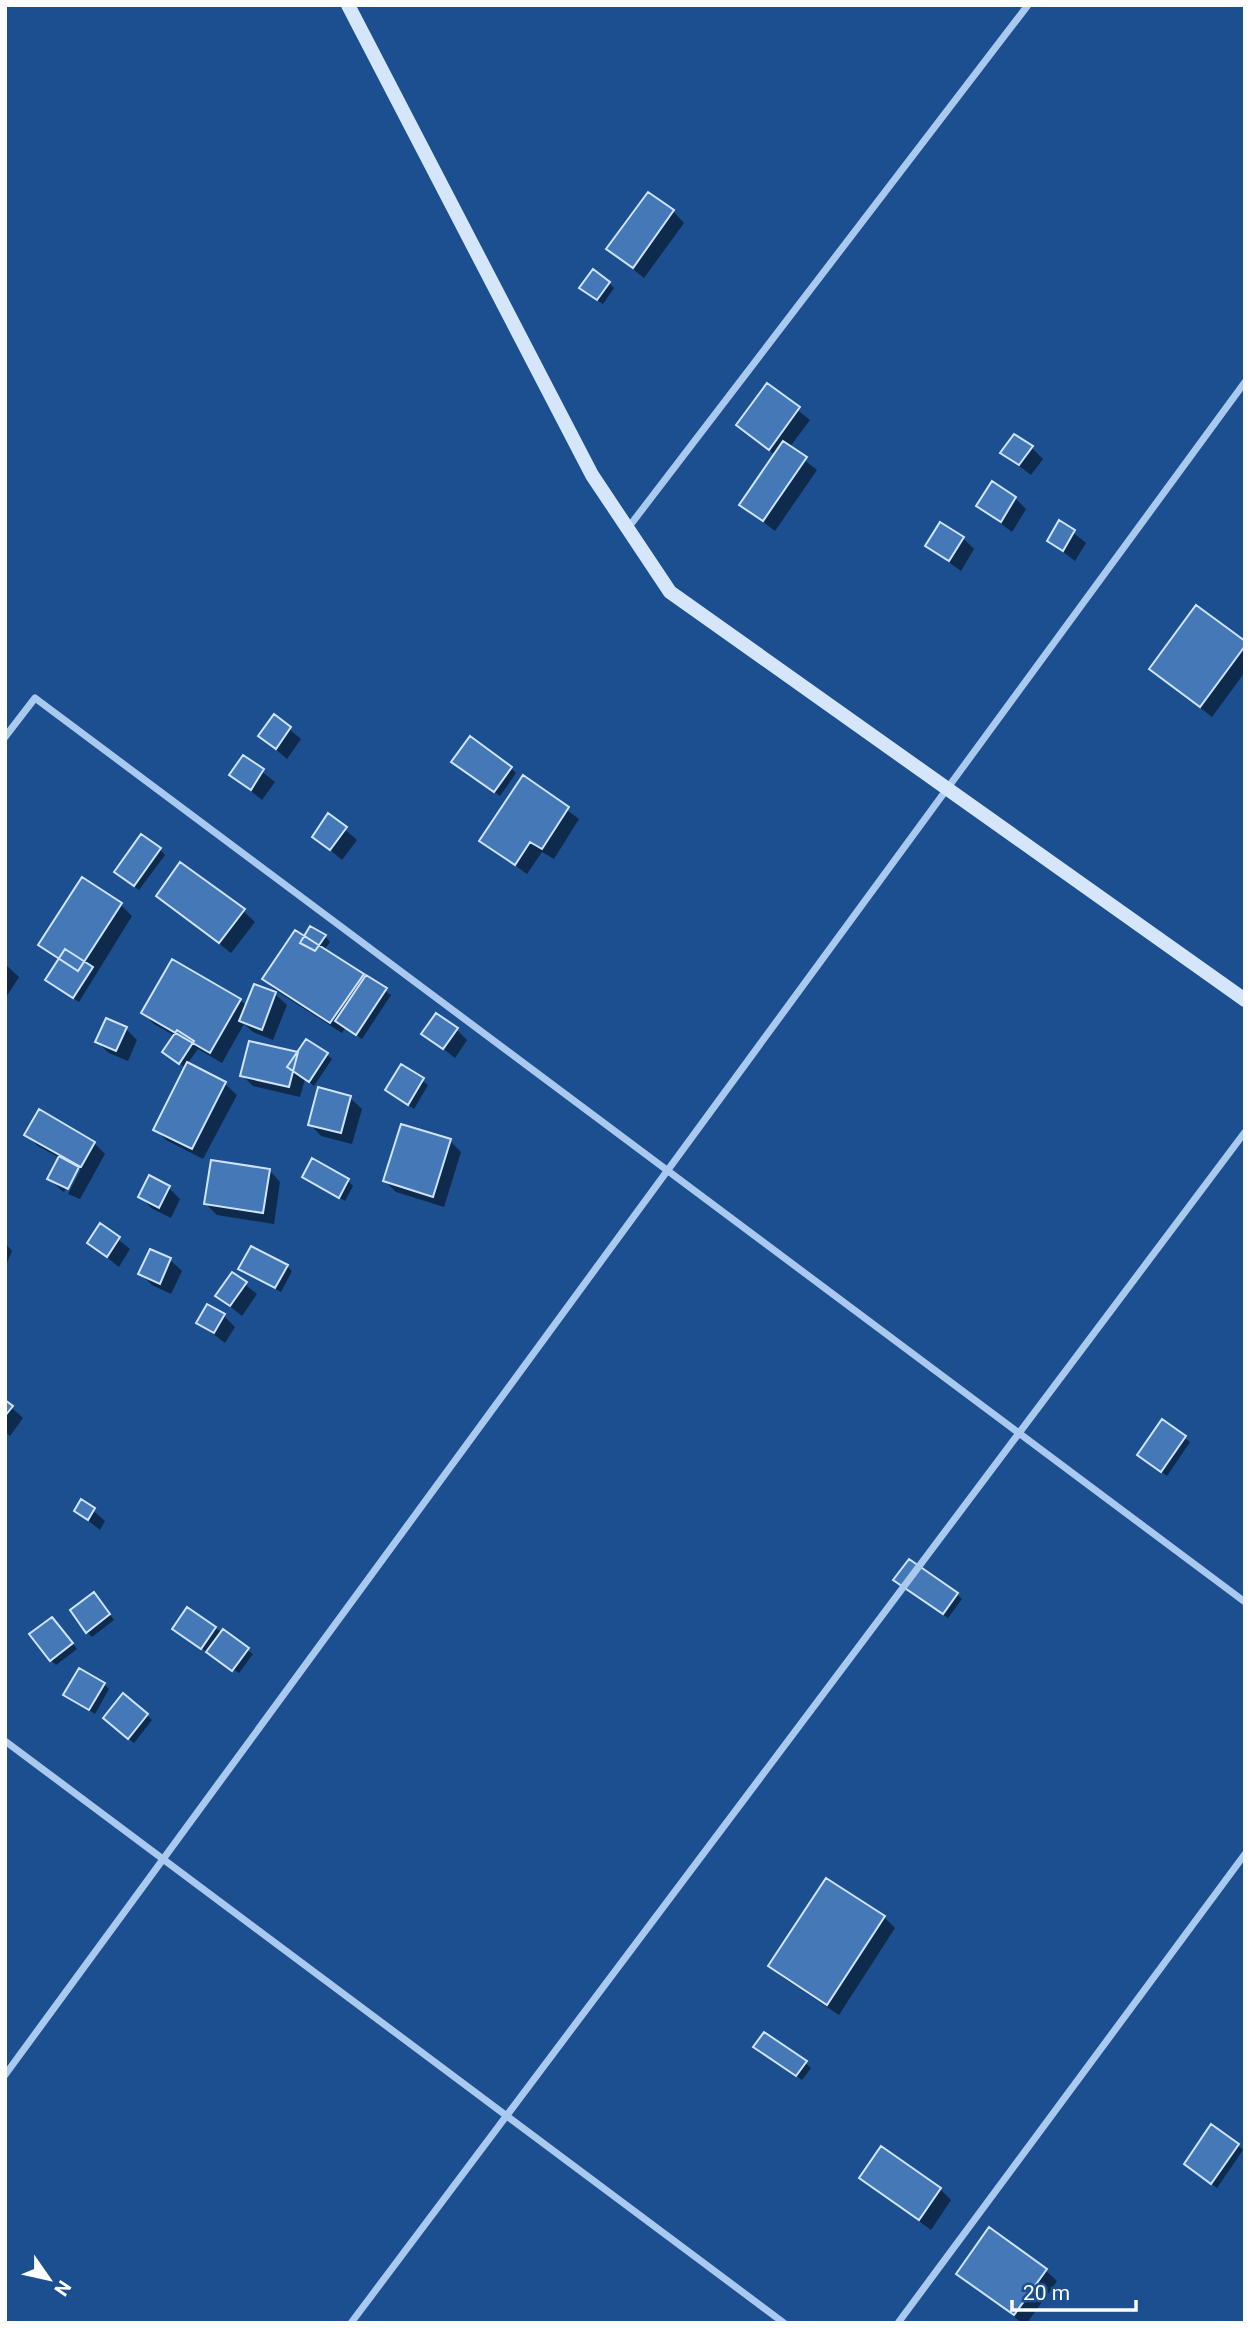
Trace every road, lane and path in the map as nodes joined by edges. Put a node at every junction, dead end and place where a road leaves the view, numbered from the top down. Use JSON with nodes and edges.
{"nodes":[{"id":1,"x":348,"y":5,"type":"edge"},
{"id":2,"x":1028,"y":5,"type":"edge"},
{"id":3,"x":1245,"y":382,"type":"edge"},
{"id":4,"x":628,"y":529,"type":"junction"},
{"id":5,"x":5,"y":737,"type":"edge"},
{"id":6,"x":947,"y":788,"type":"junction"},
{"id":7,"x":1245,"y":1000,"type":"edge"},
{"id":8,"x":1245,"y":1132,"type":"edge"},
{"id":9,"x":668,"y":1170,"type":"junction"},
{"id":10,"x":1018,"y":1433,"type":"junction"},
{"id":11,"x":1245,"y":1602,"type":"edge"},
{"id":12,"x":5,"y":1741,"type":"edge"},
{"id":13,"x":1245,"y":1854,"type":"edge"},
{"id":14,"x":163,"y":1859,"type":"junction"},
{"id":15,"x":5,"y":2075,"type":"edge"},
{"id":16,"x":506,"y":2116,"type":"junction"},
{"id":17,"x":351,"y":2323,"type":"edge"},
{"id":18,"x":784,"y":2323,"type":"edge"},
{"id":19,"x":898,"y":2323,"type":"edge"}],
"edges":[{"from":1,"to":4,"type":"main road"},
{"from":2,"to":4,"type":"street"},
{"from":3,"to":6,"type":"street"},
{"from":4,"to":6,"type":"main road"},
{"from":5,"to":9,"type":"street"},
{"from":6,"to":7,"type":"main road"},
{"from":6,"to":9,"type":"street"},
{"from":8,"to":10,"type":"street"},
{"from":9,"to":10,"type":"street"},
{"from":9,"to":14,"type":"street"},
{"from":10,"to":11,"type":"street"},
{"from":10,"to":16,"type":"street"},
{"from":12,"to":14,"type":"street"},
{"from":13,"to":19,"type":"street"},
{"from":14,"to":15,"type":"street"},
{"from":14,"to":16,"type":"street"},
{"from":16,"to":17,"type":"street"},
{"from":16,"to":18,"type":"street"}]}
